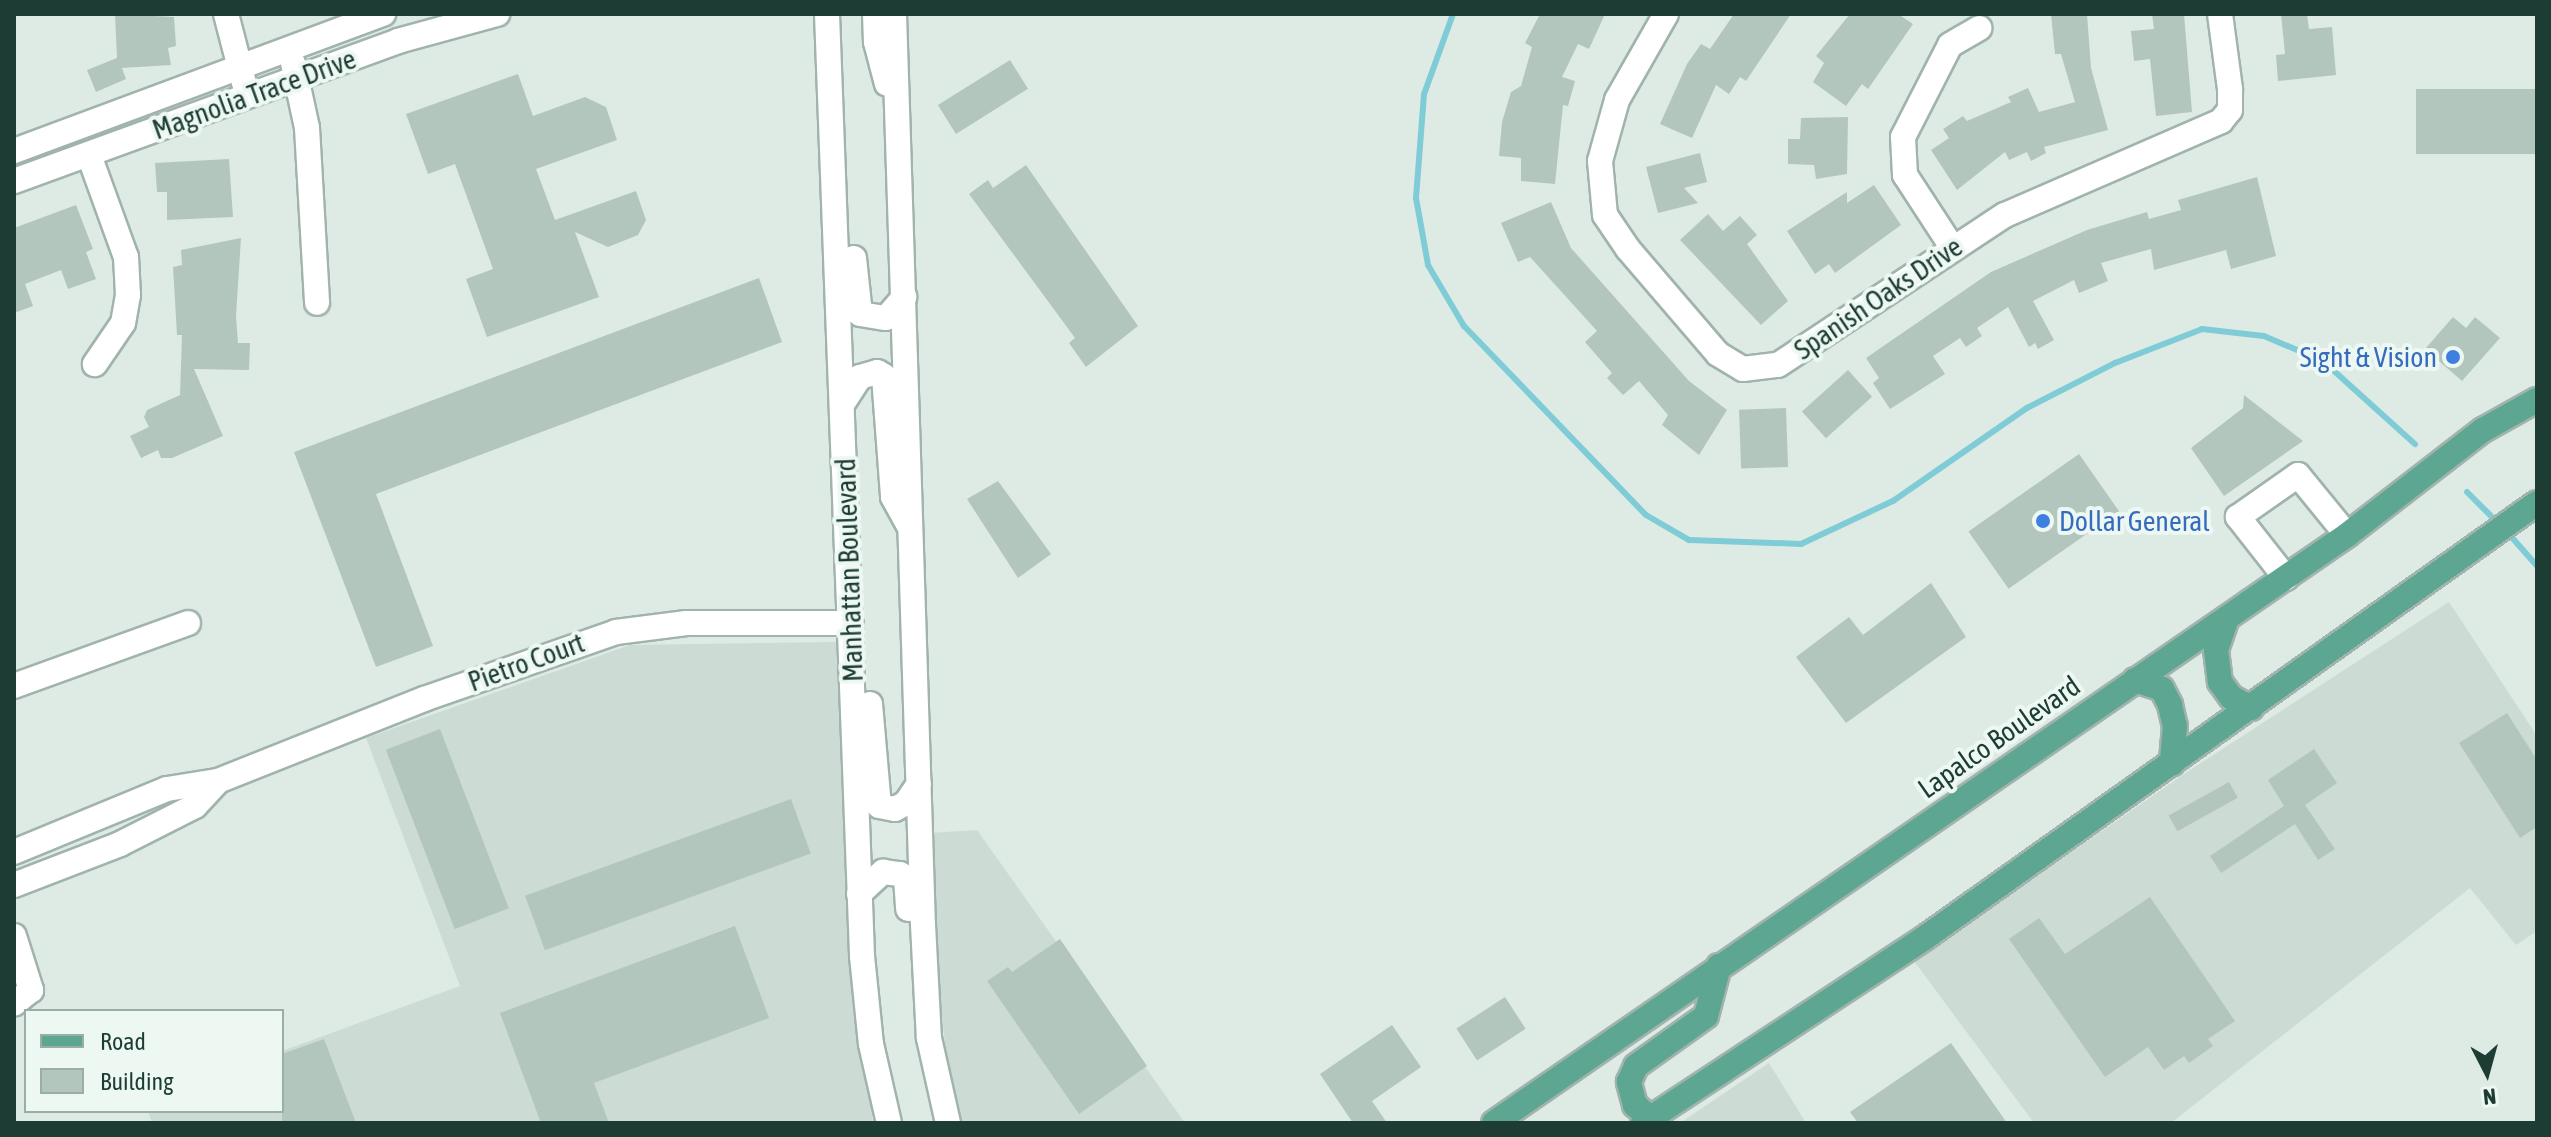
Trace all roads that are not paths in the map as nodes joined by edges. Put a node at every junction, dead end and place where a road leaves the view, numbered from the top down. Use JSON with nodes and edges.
{"nodes":[{"id":1,"x":226,"y":14,"type":"edge"},
{"id":2,"x":383,"y":14,"type":"edge"},
{"id":3,"x":497,"y":14,"type":"edge"},
{"id":4,"x":827,"y":14,"type":"edge"},
{"id":5,"x":875,"y":14,"type":"edge"},
{"id":6,"x":894,"y":14,"type":"edge"},
{"id":7,"x":1666,"y":14,"type":"edge"},
{"id":8,"x":2220,"y":14,"type":"edge"},
{"id":9,"x":1980,"y":28,"type":"dead end"},
{"id":10,"x":287,"y":49,"type":"junction"},
{"id":11,"x":238,"y":68,"type":"junction"},
{"id":12,"x":298,"y":77,"type":"junction"},
{"id":13,"x":250,"y":96,"type":"junction"},
{"id":14,"x":898,"y":121,"type":"junction"},
{"id":15,"x":14,"y":151,"type":"edge"},
{"id":16,"x":89,"y":155,"type":"junction"},
{"id":17,"x":14,"y":181,"type":"edge"},
{"id":18,"x":837,"y":204,"type":"junction"},
{"id":19,"x":1952,"y":247,"type":"junction"},
{"id":20,"x":904,"y":297,"type":"junction"},
{"id":21,"x":317,"y":303,"type":"dead end"},
{"id":22,"x":95,"y":364,"type":"dead end"},
{"id":23,"x":2537,"y":400,"type":"edge"},
{"id":24,"x":843,"y":403,"type":"junction"},
{"id":25,"x":2533,"y":505,"type":"edge"},
{"id":26,"x":913,"y":533,"type":"junction"},
{"id":27,"x":2347,"y":535,"type":"junction"},
{"id":28,"x":2286,"y":578,"type":"junction"},
{"id":29,"x":2227,"y":618,"type":"junction"},
{"id":30,"x":188,"y":623,"type":"dead end"},
{"id":31,"x":851,"y":623,"type":"junction"},
{"id":32,"x":853,"y":667,"type":"junction"},
{"id":33,"x":2135,"y":680,"type":"junction"},
{"id":34,"x":14,"y":686,"type":"edge"},
{"id":35,"x":2251,"y":708,"type":"junction"},
{"id":36,"x":2172,"y":764,"type":"junction"},
{"id":37,"x":218,"y":781,"type":"junction"},
{"id":38,"x":919,"y":784,"type":"junction"},
{"id":39,"x":14,"y":852,"type":"edge"},
{"id":40,"x":14,"y":885,"type":"edge"},
{"id":41,"x":859,"y":894,"type":"junction"},
{"id":42,"x":14,"y":936,"type":"edge"},
{"id":43,"x":1719,"y":966,"type":"junction"},
{"id":44,"x":23,"y":997,"type":"edge"},
{"id":45,"x":929,"y":1038,"type":"junction"},
{"id":46,"x":1646,"y":1121,"type":"edge"},
{"id":47,"x":889,"y":1123,"type":"edge"},
{"id":48,"x":948,"y":1123,"type":"edge"},
{"id":49,"x":1494,"y":1123,"type":"edge"}],
"edges":[{"from":1,"to":11,"type":"street"},
{"from":2,"to":10,"type":"street","name":"Magnolia Trace Drive"},
{"from":3,"to":12,"type":"street","name":"Magnolia Trace Drive"},
{"from":4,"to":18,"type":"street","name":"Manhattan Boulevard"},
{"from":5,"to":14,"type":"street"},
{"from":6,"to":14,"type":"street"},
{"from":7,"to":19,"type":"street","name":"Spanish Oaks Drive"},
{"from":8,"to":19,"type":"street","name":"Spanish Oaks Drive"},
{"from":9,"to":19,"type":"street"},
{"from":10,"to":11,"type":"street","name":"Magnolia Trace Drive"},
{"from":10,"to":12,"type":"street"},
{"from":11,"to":13,"type":"street"},
{"from":11,"to":15,"type":"street","name":"Magnolia Trace Drive"},
{"from":12,"to":13,"type":"street","name":"Magnolia Trace Drive"},
{"from":12,"to":21,"type":"street"},
{"from":13,"to":16,"type":"street","name":"Magnolia Trace Drive"},
{"from":14,"to":20,"type":"street"},
{"from":16,"to":17,"type":"street","name":"Magnolia Trace Drive"},
{"from":16,"to":22,"type":"street"},
{"from":18,"to":20,"type":"street"},
{"from":18,"to":24,"type":"street","name":"Manhattan Boulevard"},
{"from":20,"to":26,"type":"street"},
{"from":23,"to":27,"type":"main road","name":"Lapalco Boulevard"},
{"from":24,"to":26,"type":"street"},
{"from":24,"to":31,"type":"street","name":"Manhattan Boulevard"},
{"from":25,"to":35,"type":"main road"},
{"from":26,"to":38,"type":"street"},
{"from":27,"to":28,"type":"main road","name":"Lapalco Boulevard"},
{"from":27,"to":28,"type":"street"},
{"from":28,"to":29,"type":"main road","name":"Lapalco Boulevard"},
{"from":29,"to":33,"type":"main road","name":"Lapalco Boulevard"},
{"from":29,"to":35,"type":"main road"},
{"from":30,"to":34,"type":"street"},
{"from":31,"to":32,"type":"street","name":"Manhattan Boulevard"},
{"from":31,"to":37,"type":"street","name":"Pietro Court"},
{"from":32,"to":38,"type":"street"},
{"from":32,"to":41,"type":"street","name":"Manhattan Boulevard"},
{"from":33,"to":36,"type":"main road"},
{"from":33,"to":43,"type":"main road","name":"Lapalco Boulevard"},
{"from":35,"to":36,"type":"main road"},
{"from":36,"to":46,"type":"main road"},
{"from":37,"to":39,"type":"street","name":"Pietro Court"},
{"from":37,"to":40,"type":"street","name":"Pietro Court"},
{"from":38,"to":45,"type":"street"},
{"from":41,"to":45,"type":"street"},
{"from":41,"to":47,"type":"street","name":"Manhattan Boulevard"},
{"from":42,"to":44,"type":"street"},
{"from":43,"to":46,"type":"main road"},
{"from":43,"to":49,"type":"main road","name":"Lapalco Boulevard"},
{"from":45,"to":48,"type":"street"}]}
